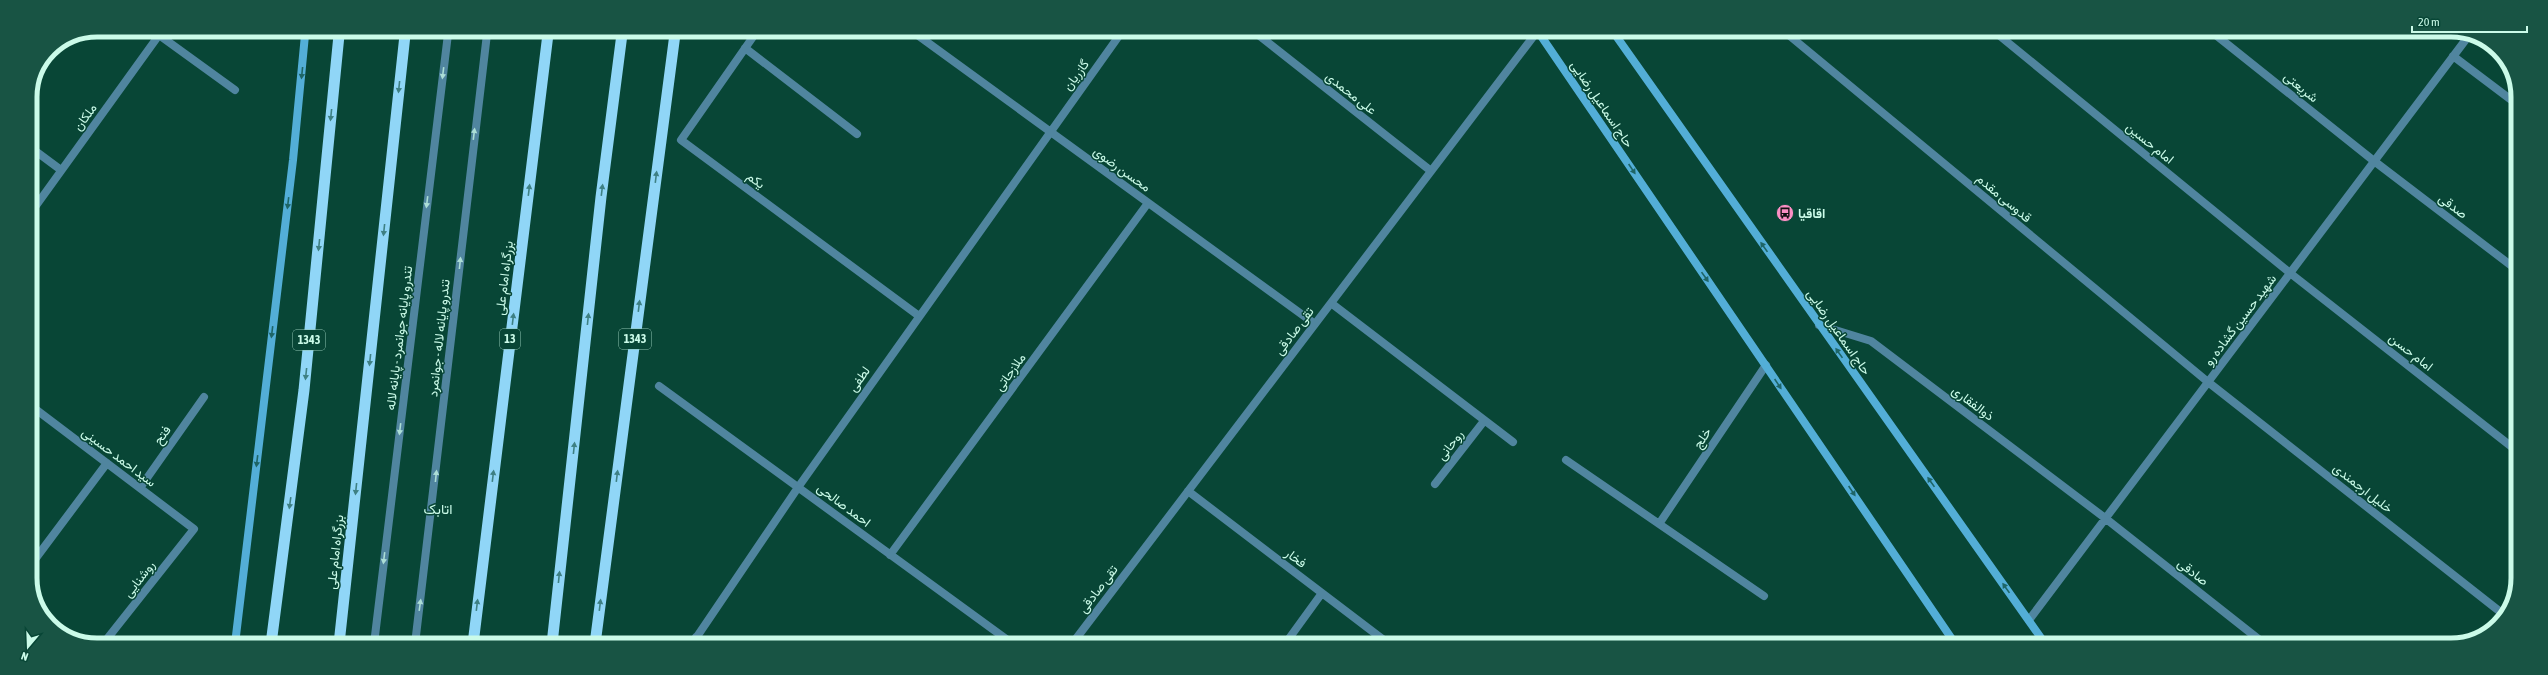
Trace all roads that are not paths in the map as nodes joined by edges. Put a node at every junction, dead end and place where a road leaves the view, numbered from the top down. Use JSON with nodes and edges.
{"nodes":[{"id":1,"x":158,"y":37,"type":"edge"},
{"id":2,"x":162,"y":37,"type":"edge"},
{"id":3,"x":305,"y":37,"type":"edge"},
{"id":4,"x":339,"y":37,"type":"edge"},
{"id":5,"x":405,"y":37,"type":"edge"},
{"id":6,"x":448,"y":37,"type":"edge"},
{"id":7,"x":487,"y":37,"type":"edge"},
{"id":8,"x":548,"y":37,"type":"edge"},
{"id":9,"x":622,"y":37,"type":"edge"},
{"id":10,"x":675,"y":37,"type":"edge"},
{"id":11,"x":753,"y":37,"type":"edge"},
{"id":12,"x":920,"y":37,"type":"edge"},
{"id":13,"x":1117,"y":37,"type":"edge"},
{"id":14,"x":1261,"y":37,"type":"edge"},
{"id":15,"x":1534,"y":37,"type":"edge"},
{"id":16,"x":1540,"y":37,"type":"edge"},
{"id":17,"x":1617,"y":37,"type":"edge"},
{"id":18,"x":1791,"y":37,"type":"edge"},
{"id":19,"x":2001,"y":37,"type":"edge"},
{"id":20,"x":2218,"y":37,"type":"edge"},
{"id":21,"x":2464,"y":38,"type":"edge"},
{"id":22,"x":745,"y":48,"type":"junction"},
{"id":23,"x":2453,"y":56,"type":"junction"},
{"id":24,"x":235,"y":90,"type":"dead end"},
{"id":25,"x":2511,"y":100,"type":"edge"},
{"id":26,"x":1050,"y":131,"type":"junction"},
{"id":27,"x":857,"y":134,"type":"dead end"},
{"id":28,"x":37,"y":152,"type":"edge"},
{"id":29,"x":2374,"y":161,"type":"junction"},
{"id":30,"x":61,"y":170,"type":"junction"},
{"id":31,"x":1431,"y":171,"type":"junction"},
{"id":32,"x":1148,"y":203,"type":"junction"},
{"id":33,"x":37,"y":204,"type":"edge"},
{"id":34,"x":2511,"y":265,"type":"edge"},
{"id":35,"x":2290,"y":273,"type":"junction"},
{"id":36,"x":1331,"y":303,"type":"junction"},
{"id":37,"x":919,"y":316,"type":"junction"},
{"id":38,"x":1315,"y":324,"type":"junction"},
{"id":39,"x":1819,"y":325,"type":"junction"},
{"id":40,"x":1766,"y":365,"type":"junction"},
{"id":41,"x":2208,"y":382,"type":"junction"},
{"id":42,"x":659,"y":386,"type":"dead end"},
{"id":43,"x":204,"y":396,"type":"dead end"},
{"id":44,"x":37,"y":410,"type":"edge"},
{"id":45,"x":1484,"y":421,"type":"junction"},
{"id":46,"x":1513,"y":442,"type":"dead end"},
{"id":47,"x":2511,"y":446,"type":"edge"},
{"id":48,"x":1566,"y":460,"type":"dead end"},
{"id":49,"x":107,"y":463,"type":"junction"},
{"id":50,"x":1435,"y":484,"type":"dead end"},
{"id":51,"x":799,"y":486,"type":"junction"},
{"id":52,"x":140,"y":488,"type":"junction"},
{"id":53,"x":1188,"y":491,"type":"junction"},
{"id":54,"x":2105,"y":518,"type":"junction"},
{"id":55,"x":1659,"y":524,"type":"junction"},
{"id":56,"x":194,"y":529,"type":"joint"},
{"id":57,"x":890,"y":555,"type":"junction"},
{"id":58,"x":37,"y":557,"type":"edge"},
{"id":59,"x":1322,"y":593,"type":"junction"},
{"id":60,"x":1764,"y":596,"type":"dead end"},
{"id":61,"x":2500,"y":612,"type":"edge"},
{"id":62,"x":2029,"y":620,"type":"junction"},
{"id":63,"x":108,"y":638,"type":"edge"},
{"id":64,"x":236,"y":638,"type":"edge"},
{"id":65,"x":272,"y":638,"type":"edge"},
{"id":66,"x":340,"y":638,"type":"edge"},
{"id":67,"x":375,"y":638,"type":"edge"},
{"id":68,"x":416,"y":638,"type":"edge"},
{"id":69,"x":474,"y":638,"type":"edge"},
{"id":70,"x":553,"y":638,"type":"edge"},
{"id":71,"x":596,"y":638,"type":"edge"},
{"id":72,"x":695,"y":638,"type":"edge"},
{"id":73,"x":1005,"y":638,"type":"edge"},
{"id":74,"x":1077,"y":638,"type":"edge"},
{"id":75,"x":1289,"y":638,"type":"edge"},
{"id":76,"x":1381,"y":638,"type":"edge"},
{"id":77,"x":1951,"y":638,"type":"edge"},
{"id":78,"x":2041,"y":638,"type":"edge"},
{"id":79,"x":2257,"y":638,"type":"edge"}],
"edges":[{"from":1,"to":30,"type":"street","name":"ملکان"},
{"from":2,"to":24,"type":"street"},
{"from":3,"to":64,"type":"main road","one_way":true},
{"from":4,"to":65,"type":"highway","number":"1343","one_way":true},
{"from":5,"to":66,"type":"highway","name":"بزرگراه امام علی","one_way":true},
{"from":6,"to":67,"type":"street","name":"تندرو پایانه جوانمرد - پایانه لاله","one_way":true},
{"from":68,"to":7,"type":"street","name":"تندرو پایانه لاله - جوانمرد","one_way":true},
{"from":69,"to":8,"type":"highway","name":"بزرگراه امام علی","number":"13","one_way":true},
{"from":70,"to":9,"type":"highway","one_way":true},
{"from":71,"to":10,"type":"highway","number":"1343","one_way":true},
{"from":11,"to":22,"type":"street","name":"یکم"},
{"from":12,"to":26,"type":"street","name":"محسن رضوی"},
{"from":13,"to":26,"type":"street","name":"گازریان"},
{"from":14,"to":31,"type":"street","name":"علی محمدی"},
{"from":15,"to":31,"type":"street","name":"تقی صادقی"},
{"from":16,"to":40,"type":"main road","name":"حاج اسماعیل رضایی","one_way":true},
{"from":39,"to":17,"type":"main road","name":"حاج اسماعیل رضایی","one_way":true},
{"from":18,"to":41,"type":"street","name":"قدوسی مقدم"},
{"from":19,"to":35,"type":"street","name":"امام حسین"},
{"from":20,"to":29,"type":"street","name":"شریعتی"},
{"from":21,"to":23,"type":"street","name":"شهید حسین گشاده رو"},
{"from":22,"to":27,"type":"street"},
{"from":22,"to":37,"type":"street","name":"یکم"},
{"from":23,"to":25,"type":"street"},
{"from":23,"to":29,"type":"street","name":"شهید حسین گشاده رو"},
{"from":26,"to":32,"type":"street","name":"محسن رضوی"},
{"from":26,"to":37,"type":"street","name":"لطفی"},
{"from":28,"to":30,"type":"street"},
{"from":29,"to":34,"type":"street","name":"صدقی"},
{"from":29,"to":35,"type":"street","name":"شهید حسین گشاده رو"},
{"from":30,"to":33,"type":"street","name":"ملکان"},
{"from":31,"to":36,"type":"street","name":"تقی صادقی"},
{"from":32,"to":38,"type":"street","name":"محسن رضوی"},
{"from":32,"to":57,"type":"street","name":"ملازجاتی"},
{"from":35,"to":41,"type":"street","name":"شهید حسین گشاده رو"},
{"from":35,"to":47,"type":"street","name":"امام حسن"},
{"from":36,"to":38,"type":"street","name":"تقی صادقی"},
{"from":36,"to":45,"type":"street"},
{"from":37,"to":51,"type":"street","name":"لطفی"},
{"from":38,"to":53,"type":"street","name":"تقی صادقی"},
{"from":39,"to":54,"type":"street","name":"ذوالفقاری"},
{"from":62,"to":39,"type":"main road","name":"حاج اسماعیل رضایی","one_way":true},
{"from":40,"to":55,"type":"street","name":"خلج"},
{"from":40,"to":77,"type":"main road","name":"حاج اسماعیل رضایی","one_way":true},
{"from":41,"to":54,"type":"street","name":"شهید حسین گشاده رو"},
{"from":41,"to":61,"type":"street","name":"خلیل ارجمندی"},
{"from":42,"to":51,"type":"street","name":"احمد صالحی"},
{"from":43,"to":52,"type":"street","name":"فتح"},
{"from":44,"to":49,"type":"street","name":"سید احمد حسینی"},
{"from":45,"to":46,"type":"street"},
{"from":45,"to":50,"type":"street","name":"روحانی"},
{"from":48,"to":55,"type":"street"},
{"from":49,"to":52,"type":"street","name":"سید احمد حسینی"},
{"from":49,"to":58,"type":"street"},
{"from":51,"to":57,"type":"street","name":"احمد صالحی"},
{"from":51,"to":72,"type":"street","name":"لطفی"},
{"from":52,"to":56,"type":"street","name":"سید احمد حسینی"},
{"from":53,"to":59,"type":"street","name":"فخار"},
{"from":53,"to":74,"type":"street","name":"تقی صادقی"},
{"from":54,"to":62,"type":"street","name":"شهید حسین گشاده رو"},
{"from":54,"to":79,"type":"street","name":"صادقی"},
{"from":55,"to":60,"type":"street"},
{"from":56,"to":63,"type":"street","name":"روشنایی"},
{"from":57,"to":73,"type":"street","name":"احمد صالحی"},
{"from":59,"to":75,"type":"street"},
{"from":59,"to":76,"type":"street","name":"فخار"},
{"from":62,"to":78,"type":"main road","name":"حاج اسماعیل رضایی"}]}
